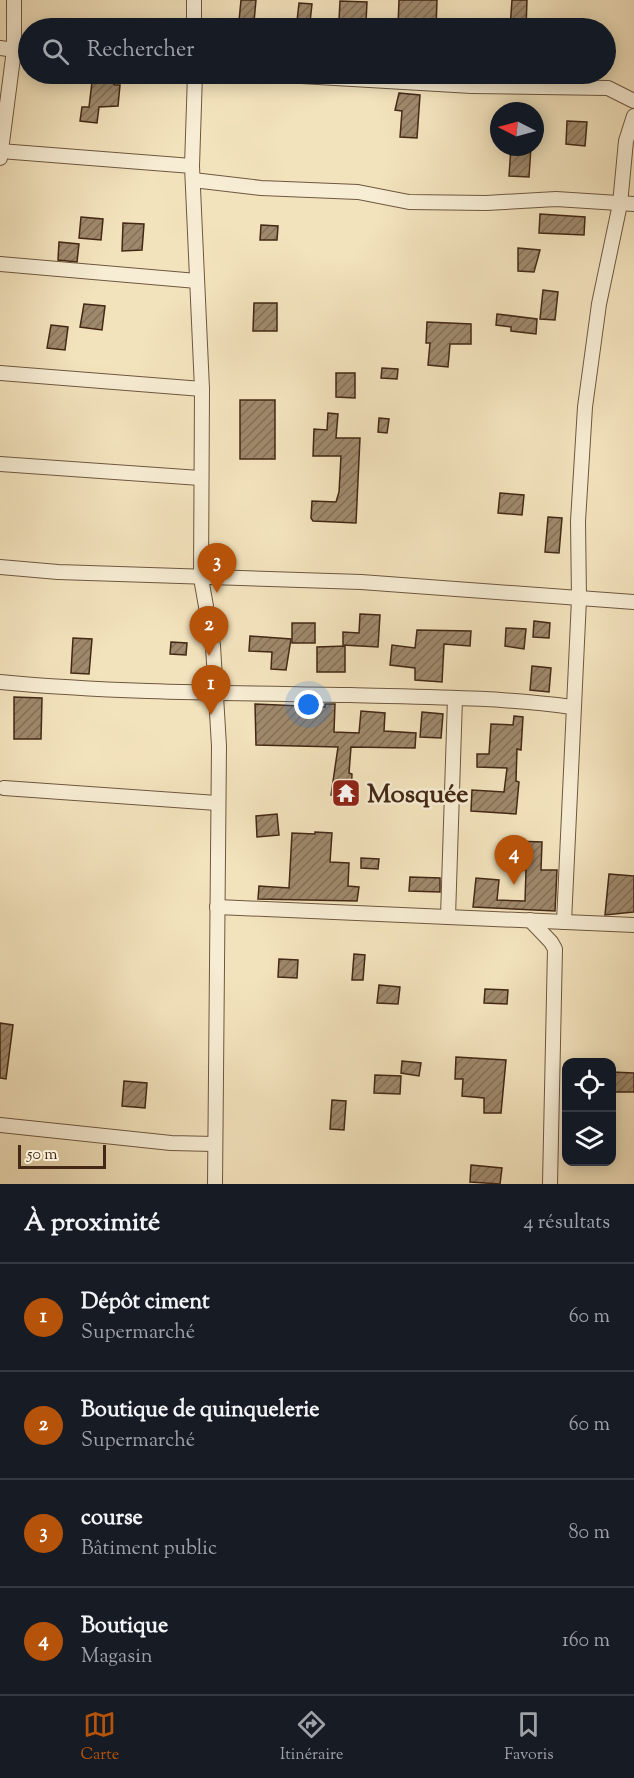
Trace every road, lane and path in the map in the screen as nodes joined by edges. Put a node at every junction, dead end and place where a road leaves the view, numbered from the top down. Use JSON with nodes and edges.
{"nodes":[{"id":1,"x":14,"y":0,"type":"edge"},
{"id":2,"x":194,"y":0,"type":"edge"},
{"id":3,"x":194,"y":18,"type":"edge"},
{"id":4,"x":7,"y":49,"type":"edge"},
{"id":5,"x":195,"y":84,"type":"edge"},
{"id":6,"x":438,"y":84,"type":"edge"},
{"id":7,"x":634,"y":101,"type":"edge"},
{"id":8,"x":634,"y":116,"type":"edge"},
{"id":9,"x":1,"y":153,"type":"edge"},
{"id":10,"x":192,"y":173,"type":"junction"},
{"id":11,"x":627,"y":204,"type":"edge"},
{"id":12,"x":0,"y":264,"type":"edge"},
{"id":13,"x":197,"y":281,"type":"junction"},
{"id":14,"x":0,"y":373,"type":"edge"},
{"id":15,"x":202,"y":389,"type":"junction"},
{"id":16,"x":0,"y":464,"type":"edge"},
{"id":17,"x":200,"y":478,"type":"junction"},
{"id":18,"x":0,"y":567,"type":"edge"},
{"id":19,"x":201,"y":578,"type":"junction"},
{"id":20,"x":579,"y":599,"type":"junction"},
{"id":21,"x":634,"y":602,"type":"edge"},
{"id":22,"x":0,"y":682,"type":"edge"},
{"id":23,"x":218,"y":693,"type":"junction"},
{"id":24,"x":456,"y":698,"type":"junction"},
{"id":25,"x":572,"y":707,"type":"junction"},
{"id":26,"x":4,"y":788,"type":"dead end"},
{"id":27,"x":217,"y":803,"type":"junction"},
{"id":28,"x":217,"y":907,"type":"junction"},
{"id":29,"x":447,"y":916,"type":"junction"},
{"id":30,"x":530,"y":920,"type":"junction"},
{"id":31,"x":564,"y":922,"type":"junction"},
{"id":32,"x":634,"y":924,"type":"edge"},
{"id":33,"x":0,"y":1125,"type":"edge"},
{"id":34,"x":214,"y":1144,"type":"junction"},
{"id":35,"x":215,"y":1184,"type":"edge"},
{"id":36,"x":549,"y":1184,"type":"edge"}],
"edges":[{"from":1,"to":4,"type":"street"},
{"from":2,"to":3,"type":"street"},
{"from":4,"to":9,"type":"street"},
{"from":5,"to":10,"type":"street"},
{"from":6,"to":7,"type":"street"},
{"from":8,"to":11,"type":"street"},
{"from":9,"to":10,"type":"street"},
{"from":10,"to":11,"type":"street"},
{"from":10,"to":13,"type":"street"},
{"from":11,"to":20,"type":"street"},
{"from":12,"to":13,"type":"street"},
{"from":13,"to":15,"type":"street"},
{"from":14,"to":15,"type":"street"},
{"from":15,"to":17,"type":"street"},
{"from":16,"to":17,"type":"street"},
{"from":17,"to":19,"type":"street"},
{"from":18,"to":19,"type":"street"},
{"from":19,"to":20,"type":"street"},
{"from":19,"to":23,"type":"street"},
{"from":20,"to":21,"type":"street"},
{"from":20,"to":25,"type":"street"},
{"from":22,"to":23,"type":"street"},
{"from":23,"to":24,"type":"street"},
{"from":23,"to":27,"type":"street"},
{"from":24,"to":25,"type":"street"},
{"from":24,"to":29,"type":"street"},
{"from":25,"to":31,"type":"street"},
{"from":26,"to":27,"type":"street"},
{"from":27,"to":28,"type":"street"},
{"from":28,"to":29,"type":"street"},
{"from":28,"to":34,"type":"street"},
{"from":29,"to":30,"type":"street"},
{"from":30,"to":31,"type":"street"},
{"from":30,"to":36,"type":"street"},
{"from":31,"to":32,"type":"street"},
{"from":33,"to":34,"type":"street"},
{"from":34,"to":35,"type":"street"}]}
